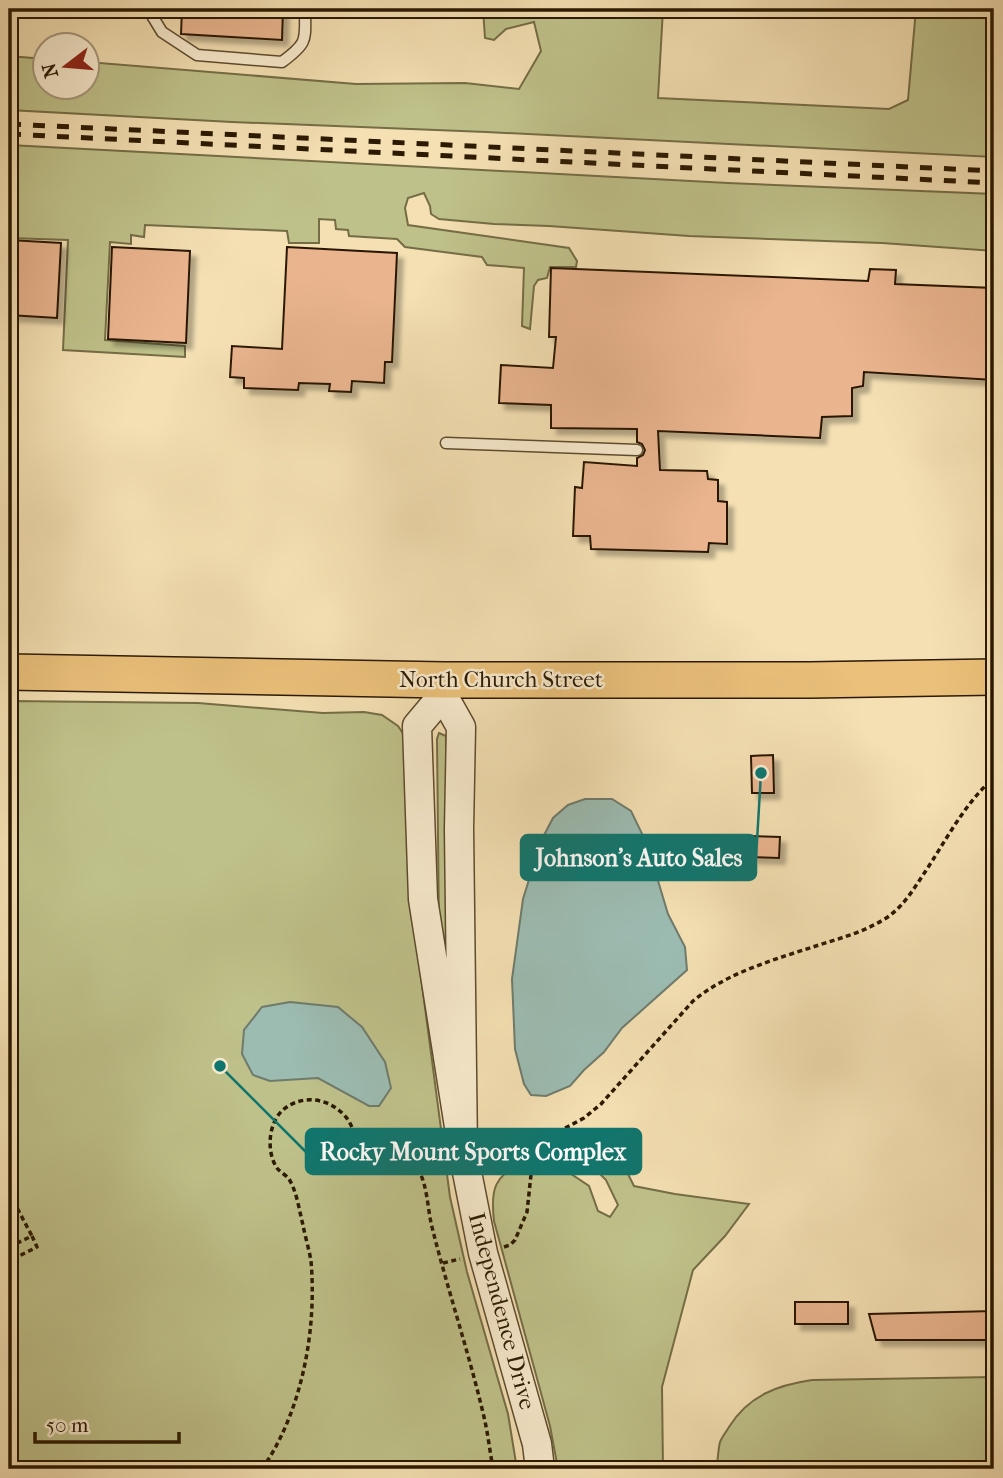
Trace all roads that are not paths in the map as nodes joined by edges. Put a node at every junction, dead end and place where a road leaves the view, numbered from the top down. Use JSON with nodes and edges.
{"nodes":[{"id":1,"x":148,"y":9,"type":"edge"},
{"id":2,"x":305,"y":9,"type":"edge"},
{"id":3,"x":446,"y":443,"type":"dead end"},
{"id":4,"x":637,"y":450,"type":"dead end"},
{"id":5,"x":9,"y":672,"type":"edge"},
{"id":6,"x":994,"y":677,"type":"edge"},
{"id":7,"x":463,"y":1152,"type":"junction"},
{"id":8,"x":540,"y":1469,"type":"edge"}],
"edges":[{"from":1,"to":2,"type":"lane"},
{"from":3,"to":4,"type":"lane"},
{"from":5,"to":6,"type":"main road","name":"North Church Street"},
{"from":7,"to":7,"type":"street"},
{"from":7,"to":8,"type":"street","name":"Independence Drive"}]}
